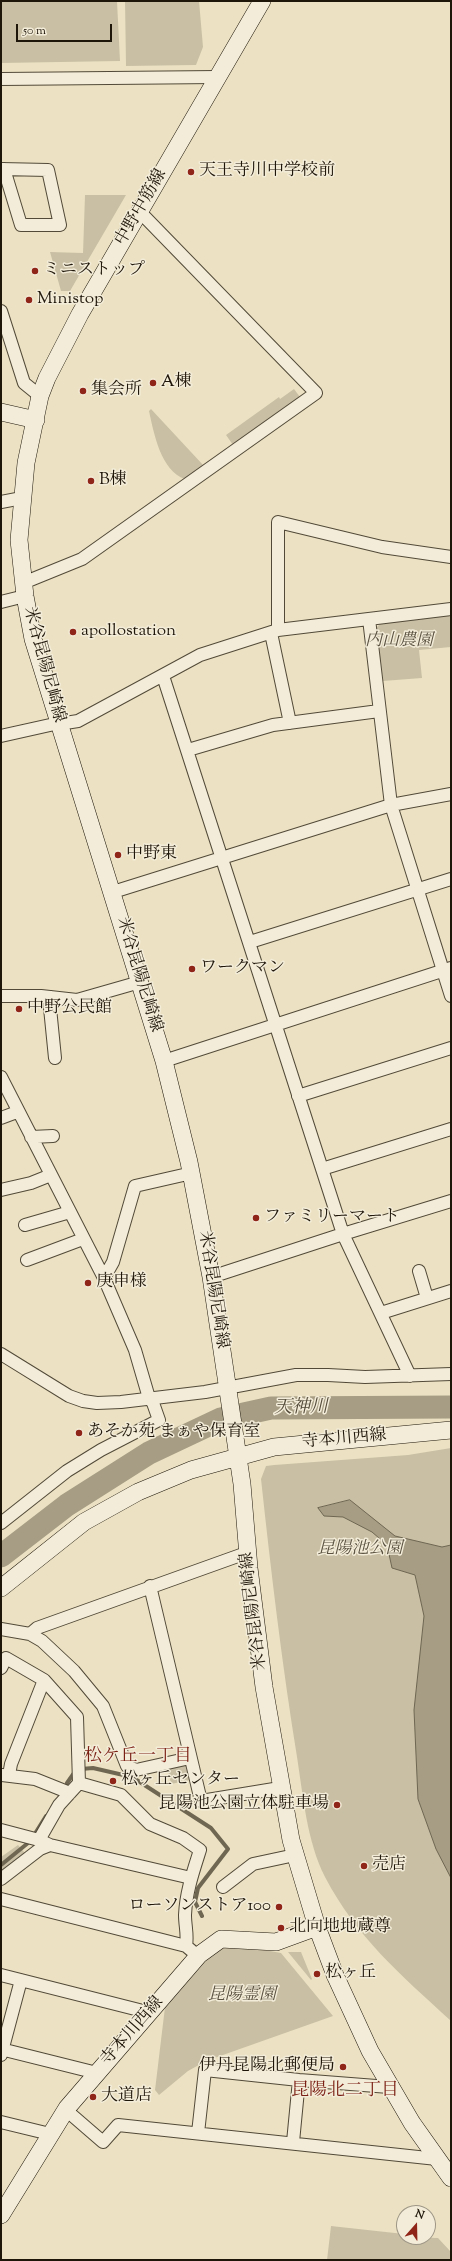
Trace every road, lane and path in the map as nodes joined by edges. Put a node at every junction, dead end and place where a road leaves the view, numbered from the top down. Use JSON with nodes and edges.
{"nodes":[{"id":1,"x":262,"y":1,"type":"edge"},
{"id":2,"x":218,"y":77,"type":"junction"},
{"id":3,"x":1,"y":79,"type":"edge"},
{"id":4,"x":3,"y":169,"type":"edge"},
{"id":5,"x":140,"y":212,"type":"junction"},
{"id":6,"x":1,"y":311,"type":"edge"},
{"id":7,"x":3,"y":326,"type":"edge"},
{"id":8,"x":40,"y":396,"type":"junction"},
{"id":9,"x":1,"y":412,"type":"edge"},
{"id":10,"x":36,"y":420,"type":"junction"},
{"id":11,"x":22,"y":498,"type":"junction"},
{"id":12,"x":1,"y":502,"type":"edge"},
{"id":13,"x":451,"y":557,"type":"edge"},
{"id":14,"x":24,"y":590,"type":"junction"},
{"id":15,"x":1,"y":602,"type":"edge"},
{"id":16,"x":451,"y":609,"type":"edge"},
{"id":17,"x":369,"y":619,"type":"junction"},
{"id":18,"x":274,"y":631,"type":"junction"},
{"id":19,"x":163,"y":676,"type":"junction"},
{"id":20,"x":379,"y":710,"type":"junction"},
{"id":21,"x":59,"y":723,"type":"junction"},
{"id":22,"x":290,"y":723,"type":"junction"},
{"id":23,"x":1,"y":736,"type":"edge"},
{"id":24,"x":188,"y":750,"type":"junction"},
{"id":25,"x":451,"y":794,"type":"edge"},
{"id":26,"x":391,"y":805,"type":"junction"},
{"id":27,"x":222,"y":857,"type":"junction"},
{"id":28,"x":451,"y":879,"type":"edge"},
{"id":29,"x":417,"y":890,"type":"junction"},
{"id":30,"x":113,"y":892,"type":"junction"},
{"id":31,"x":250,"y":942,"type":"junction"},
{"id":32,"x":447,"y":969,"type":"edge"},
{"id":33,"x":140,"y":982,"type":"junction"},
{"id":34,"x":1,"y":996,"type":"edge"},
{"id":35,"x":451,"y":996,"type":"edge"},
{"id":36,"x":51,"y":997,"type":"junction"},
{"id":37,"x":275,"y":1025,"type":"junction"},
{"id":38,"x":451,"y":1048,"type":"edge"},
{"id":39,"x":56,"y":1058,"type":"dead end"},
{"id":40,"x":164,"y":1061,"type":"junction"},
{"id":41,"x":1,"y":1077,"type":"edge"},
{"id":42,"x":298,"y":1096,"type":"junction"},
{"id":43,"x":17,"y":1112,"type":"junction"},
{"id":44,"x":1,"y":1118,"type":"edge"},
{"id":45,"x":451,"y":1129,"type":"edge"},
{"id":46,"x":53,"y":1136,"type":"dead end"},
{"id":47,"x":31,"y":1137,"type":"junction"},
{"id":48,"x":322,"y":1169,"type":"junction"},
{"id":49,"x":192,"y":1173,"type":"junction"},
{"id":50,"x":51,"y":1175,"type":"junction"},
{"id":51,"x":1,"y":1190,"type":"edge"},
{"id":52,"x":451,"y":1201,"type":"edge"},
{"id":53,"x":70,"y":1212,"type":"junction"},
{"id":54,"x":25,"y":1225,"type":"dead end"},
{"id":55,"x":343,"y":1234,"type":"junction"},
{"id":56,"x":83,"y":1239,"type":"junction"},
{"id":57,"x":27,"y":1260,"type":"dead end"},
{"id":58,"x":419,"y":1271,"type":"dead end"},
{"id":59,"x":211,"y":1277,"type":"junction"},
{"id":60,"x":104,"y":1278,"type":"junction"},
{"id":61,"x":451,"y":1290,"type":"edge"},
{"id":62,"x":427,"y":1298,"type":"junction"},
{"id":63,"x":381,"y":1313,"type":"junction"},
{"id":64,"x":1,"y":1354,"type":"edge"},
{"id":65,"x":451,"y":1374,"type":"edge"},
{"id":66,"x":410,"y":1376,"type":"junction"},
{"id":67,"x":227,"y":1392,"type":"junction"},
{"id":68,"x":149,"y":1398,"type":"junction"},
{"id":69,"x":451,"y":1430,"type":"edge"},
{"id":70,"x":238,"y":1458,"type":"junction"},
{"id":71,"x":1,"y":1523,"type":"edge"},
{"id":72,"x":248,"y":1552,"type":"junction"},
{"id":73,"x":150,"y":1586,"type":"junction"},
{"id":74,"x":1,"y":1588,"type":"edge"},
{"id":75,"x":1,"y":1629,"type":"edge"},
{"id":76,"x":30,"y":1634,"type":"junction"},
{"id":77,"x":1,"y":1668,"type":"edge"},
{"id":78,"x":44,"y":1680,"type":"junction"},
{"id":79,"x":190,"y":1758,"type":"junction"},
{"id":80,"x":5,"y":1775,"type":"edge"},
{"id":81,"x":80,"y":1783,"type":"junction"},
{"id":82,"x":280,"y":1788,"type":"junction"},
{"id":83,"x":70,"y":1793,"type":"junction"},
{"id":84,"x":1,"y":1830,"type":"edge"},
{"id":85,"x":45,"y":1842,"type":"junction"},
{"id":86,"x":295,"y":1855,"type":"junction"},
{"id":87,"x":191,"y":1878,"type":"junction"},
{"id":88,"x":1,"y":1879,"type":"edge"},
{"id":89,"x":223,"y":1887,"type":"dead end"},
{"id":90,"x":1,"y":1899,"type":"edge"},
{"id":91,"x":317,"y":1927,"type":"junction"},
{"id":92,"x":192,"y":1951,"type":"junction"},
{"id":93,"x":1,"y":1975,"type":"edge"},
{"id":94,"x":21,"y":1980,"type":"junction"},
{"id":95,"x":150,"y":2013,"type":"junction"},
{"id":96,"x":2,"y":2051,"type":"edge"},
{"id":97,"x":97,"y":2073,"type":"junction"},
{"id":98,"x":299,"y":2080,"type":"junction"},
{"id":99,"x":389,"y":2087,"type":"junction"},
{"id":100,"x":66,"y":2110,"type":"junction"},
{"id":101,"x":1,"y":2122,"type":"edge"},
{"id":102,"x":198,"y":2133,"type":"junction"},
{"id":103,"x":50,"y":2134,"type":"junction"},
{"id":104,"x":293,"y":2142,"type":"junction"},
{"id":105,"x":437,"y":2159,"type":"junction"},
{"id":106,"x":451,"y":2178,"type":"edge"},
{"id":107,"x":6,"y":2198,"type":"edge"},
{"id":108,"x":1,"y":2216,"type":"edge"}],
"edges":[{"from":1,"to":2,"type":"main road","name":"中野中筋線"},
{"from":2,"to":3,"type":"street"},
{"from":2,"to":5,"type":"main road","name":"中野中筋線"},
{"from":4,"to":4,"type":"street"},
{"from":5,"to":8,"type":"main road","name":"中野中筋線"},
{"from":5,"to":14,"type":"street"},
{"from":6,"to":7,"type":"street"},
{"from":7,"to":8,"type":"street"},
{"from":8,"to":10,"type":"main road","name":"中野中筋線"},
{"from":9,"to":10,"type":"main road"},
{"from":10,"to":11,"type":"main road","name":"米谷昆陽尼崎線"},
{"from":11,"to":12,"type":"street"},
{"from":11,"to":14,"type":"main road","name":"米谷昆陽尼崎線"},
{"from":13,"to":18,"type":"street"},
{"from":14,"to":15,"type":"street"},
{"from":14,"to":21,"type":"main road","name":"米谷昆陽尼崎線"},
{"from":16,"to":17,"type":"street"},
{"from":17,"to":18,"type":"street"},
{"from":17,"to":20,"type":"street"},
{"from":18,"to":19,"type":"street"},
{"from":18,"to":22,"type":"street"},
{"from":19,"to":21,"type":"street"},
{"from":19,"to":24,"type":"street"},
{"from":20,"to":22,"type":"street"},
{"from":20,"to":26,"type":"street"},
{"from":21,"to":23,"type":"street"},
{"from":21,"to":30,"type":"main road","name":"米谷昆陽尼崎線"},
{"from":22,"to":24,"type":"street"},
{"from":24,"to":27,"type":"street"},
{"from":25,"to":26,"type":"street"},
{"from":26,"to":27,"type":"street"},
{"from":26,"to":29,"type":"street"},
{"from":27,"to":30,"type":"street"},
{"from":27,"to":31,"type":"street"},
{"from":28,"to":29,"type":"street"},
{"from":29,"to":31,"type":"street"},
{"from":29,"to":32,"type":"street"},
{"from":30,"to":33,"type":"main road","name":"米谷昆陽尼崎線"},
{"from":31,"to":37,"type":"street"},
{"from":32,"to":35,"type":"street"},
{"from":32,"to":37,"type":"street"},
{"from":33,"to":36,"type":"street"},
{"from":33,"to":40,"type":"main road","name":"米谷昆陽尼崎線"},
{"from":34,"to":36,"type":"street"},
{"from":36,"to":39,"type":"street"},
{"from":37,"to":40,"type":"street"},
{"from":37,"to":42,"type":"street"},
{"from":38,"to":42,"type":"street"},
{"from":40,"to":49,"type":"main road","name":"米谷昆陽尼崎線"},
{"from":41,"to":43,"type":"street"},
{"from":42,"to":48,"type":"street"},
{"from":43,"to":44,"type":"street"},
{"from":43,"to":47,"type":"street"},
{"from":45,"to":48,"type":"street"},
{"from":46,"to":47,"type":"street"},
{"from":47,"to":50,"type":"street"},
{"from":48,"to":55,"type":"street"},
{"from":49,"to":59,"type":"main road","name":"米谷昆陽尼崎線"},
{"from":49,"to":60,"type":"street"},
{"from":50,"to":51,"type":"street"},
{"from":50,"to":53,"type":"street"},
{"from":52,"to":55,"type":"street"},
{"from":53,"to":54,"type":"street"},
{"from":53,"to":56,"type":"street"},
{"from":55,"to":59,"type":"street"},
{"from":55,"to":63,"type":"street"},
{"from":56,"to":57,"type":"street"},
{"from":56,"to":60,"type":"street"},
{"from":58,"to":62,"type":"street"},
{"from":59,"to":67,"type":"main road","name":"米谷昆陽尼崎線"},
{"from":60,"to":68,"type":"street"},
{"from":61,"to":62,"type":"street"},
{"from":62,"to":63,"type":"street"},
{"from":63,"to":66,"type":"street"},
{"from":64,"to":68,"type":"street"},
{"from":65,"to":66,"type":"street"},
{"from":66,"to":67,"type":"street"},
{"from":67,"to":68,"type":"street"},
{"from":67,"to":70,"type":"main road","name":"米谷昆陽尼崎線"},
{"from":68,"to":71,"type":"street"},
{"from":69,"to":70,"type":"main road","name":"寺本川西線"},
{"from":70,"to":72,"type":"main road","name":"米谷昆陽尼崎線"},
{"from":70,"to":74,"type":"main road","name":"寺本川西線"},
{"from":72,"to":73,"type":"street"},
{"from":72,"to":82,"type":"main road","name":"米谷昆陽尼崎線"},
{"from":73,"to":76,"type":"street"},
{"from":73,"to":79,"type":"street"},
{"from":75,"to":76,"type":"street"},
{"from":76,"to":79,"type":"street"},
{"from":77,"to":78,"type":"street"},
{"from":78,"to":80,"type":"street"},
{"from":78,"to":81,"type":"street"},
{"from":79,"to":82,"type":"street"},
{"from":80,"to":83,"type":"street"},
{"from":81,"to":83,"type":"street"},
{"from":81,"to":87,"type":"street"},
{"from":82,"to":86,"type":"main road","name":"米谷昆陽尼崎線"},
{"from":83,"to":85,"type":"street"},
{"from":84,"to":85,"type":"street"},
{"from":85,"to":87,"type":"street"},
{"from":85,"to":88,"type":"street"},
{"from":86,"to":89,"type":"street"},
{"from":86,"to":91,"type":"main road","name":"米谷昆陽尼崎線"},
{"from":87,"to":92,"type":"street"},
{"from":90,"to":92,"type":"street"},
{"from":91,"to":92,"type":"main road","name":"寺本川西線"},
{"from":91,"to":99,"type":"main road","name":"米谷昆陽尼崎線"},
{"from":92,"to":95,"type":"main road","name":"寺本川西線"},
{"from":93,"to":94,"type":"street"},
{"from":94,"to":95,"type":"street"},
{"from":94,"to":96,"type":"street"},
{"from":95,"to":97,"type":"main road","name":"寺本川西線"},
{"from":96,"to":97,"type":"street"},
{"from":97,"to":100,"type":"main road","name":"寺本川西線"},
{"from":98,"to":99,"type":"street"},
{"from":98,"to":102,"type":"street"},
{"from":98,"to":104,"type":"street"},
{"from":99,"to":105,"type":"main road","name":"米谷昆陽尼崎線"},
{"from":100,"to":102,"type":"street"},
{"from":100,"to":103,"type":"main road","name":"寺本川西線"},
{"from":101,"to":103,"type":"street"},
{"from":102,"to":104,"type":"street"},
{"from":103,"to":107,"type":"main road","name":"寺本川西線"},
{"from":104,"to":105,"type":"street"},
{"from":105,"to":106,"type":"main road","name":"米谷昆陽尼崎線"},
{"from":107,"to":108,"type":"main road","name":"寺本川西線"}]}
